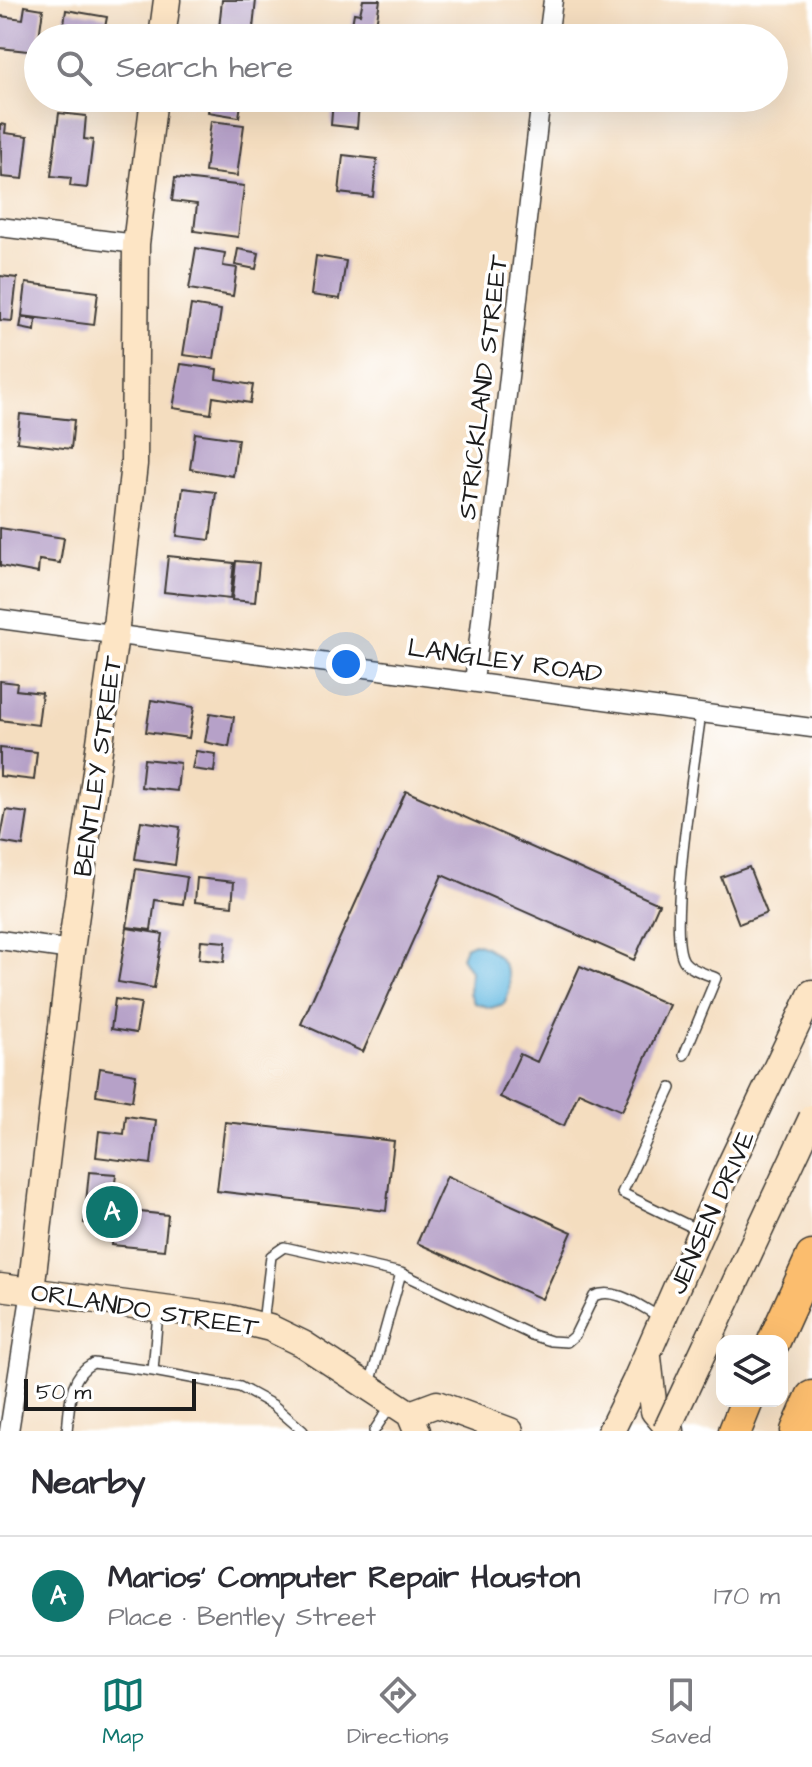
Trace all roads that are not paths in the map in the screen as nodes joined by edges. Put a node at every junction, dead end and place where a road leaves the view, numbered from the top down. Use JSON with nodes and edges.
{"nodes":[{"id":1,"x":167,"y":0,"type":"edge"},
{"id":2,"x":553,"y":0,"type":"edge"},
{"id":3,"x":164,"y":24,"type":"edge"},
{"id":4,"x":550,"y":24,"type":"edge"},
{"id":5,"x":152,"y":112,"type":"edge"},
{"id":6,"x":539,"y":112,"type":"edge"},
{"id":7,"x":0,"y":227,"type":"edge"},
{"id":8,"x":136,"y":244,"type":"junction"},
{"id":9,"x":0,"y":619,"type":"edge"},
{"id":10,"x":115,"y":635,"type":"junction"},
{"id":11,"x":474,"y":682,"type":"junction"},
{"id":12,"x":701,"y":713,"type":"junction"},
{"id":13,"x":812,"y":728,"type":"edge"},
{"id":14,"x":0,"y":940,"type":"edge"},
{"id":15,"x":71,"y":950,"type":"junction"},
{"id":16,"x":812,"y":993,"type":"edge"},
{"id":17,"x":684,"y":1055,"type":"dead end"},
{"id":18,"x":671,"y":1088,"type":"dead end"},
{"id":19,"x":812,"y":1118,"type":"edge"},
{"id":20,"x":701,"y":1231,"type":"junction"},
{"id":21,"x":812,"y":1257,"type":"edge"},
{"id":22,"x":401,"y":1273,"type":"junction"},
{"id":23,"x":0,"y":1287,"type":"edge"},
{"id":24,"x":31,"y":1291,"type":"junction"},
{"id":25,"x":158,"y":1309,"type":"junction"},
{"id":26,"x":663,"y":1319,"type":"junction"},
{"id":27,"x":262,"y":1326,"type":"junction"},
{"id":28,"x":777,"y":1335,"type":"edge"},
{"id":29,"x":704,"y":1351,"type":"joint"},
{"id":30,"x":648,"y":1353,"type":"junction"},
{"id":31,"x":153,"y":1371,"type":"junction"},
{"id":32,"x":369,"y":1387,"type":"junction"},
{"id":33,"x":745,"y":1407,"type":"edge"},
{"id":34,"x":407,"y":1416,"type":"edge"},
{"id":35,"x":9,"y":1431,"type":"edge"},
{"id":36,"x":67,"y":1431,"type":"edge"},
{"id":37,"x":303,"y":1431,"type":"edge"},
{"id":38,"x":374,"y":1431,"type":"edge"},
{"id":39,"x":510,"y":1431,"type":"edge"},
{"id":40,"x":611,"y":1431,"type":"edge"},
{"id":41,"x":671,"y":1431,"type":"edge"},
{"id":42,"x":735,"y":1431,"type":"edge"}],
"edges":[{"from":1,"to":3,"type":"street"},
{"from":2,"to":4,"type":"street"},
{"from":5,"to":8,"type":"street","name":"BENTLEY STREET"},
{"from":6,"to":11,"type":"street","name":"STRICKLAND STREET"},
{"from":7,"to":8,"type":"street"},
{"from":8,"to":10,"type":"street","name":"BENTLEY STREET"},
{"from":9,"to":10,"type":"street","name":"LANGLEY ROAD"},
{"from":10,"to":11,"type":"street","name":"LANGLEY ROAD"},
{"from":10,"to":15,"type":"street","name":"BENTLEY STREET"},
{"from":11,"to":12,"type":"street","name":"LANGLEY ROAD"},
{"from":12,"to":13,"type":"street","name":"LANGLEY ROAD"},
{"from":12,"to":17,"type":"lane"},
{"from":14,"to":15,"type":"street"},
{"from":15,"to":24,"type":"street","name":"BENTLEY STREET"},
{"from":16,"to":20,"type":"street","name":"JENSEN DRIVE"},
{"from":18,"to":20,"type":"lane"},
{"from":19,"to":29,"type":"street","bridge":true},
{"from":20,"to":26,"type":"street","name":"JENSEN DRIVE"},
{"from":21,"to":28,"type":"highway"},
{"from":22,"to":26,"type":"lane"},
{"from":22,"to":27,"type":"lane"},
{"from":22,"to":32,"type":"lane"},
{"from":23,"to":24,"type":"street","name":"ORLANDO STREET"},
{"from":24,"to":25,"type":"street","name":"ORLANDO STREET"},
{"from":24,"to":35,"type":"street","name":"BENTLEY STREET"},
{"from":25,"to":27,"type":"street","name":"ORLANDO STREET"},
{"from":25,"to":31,"type":"lane"},
{"from":26,"to":30,"type":"street","name":"JENSEN DRIVE"},
{"from":27,"to":32,"type":"street","name":"ORLANDO STREET"},
{"from":29,"to":41,"type":"highway","bridge":true},
{"from":30,"to":40,"type":"street","name":"JENSEN DRIVE"},
{"from":30,"to":41,"type":"street"},
{"from":31,"to":36,"type":"lane"},
{"from":31,"to":37,"type":"lane"},
{"from":32,"to":34,"type":"street","name":"ORLANDO STREET"},
{"from":33,"to":42,"type":"highway"},
{"from":34,"to":38,"type":"lane"},
{"from":34,"to":39,"type":"street"}]}
